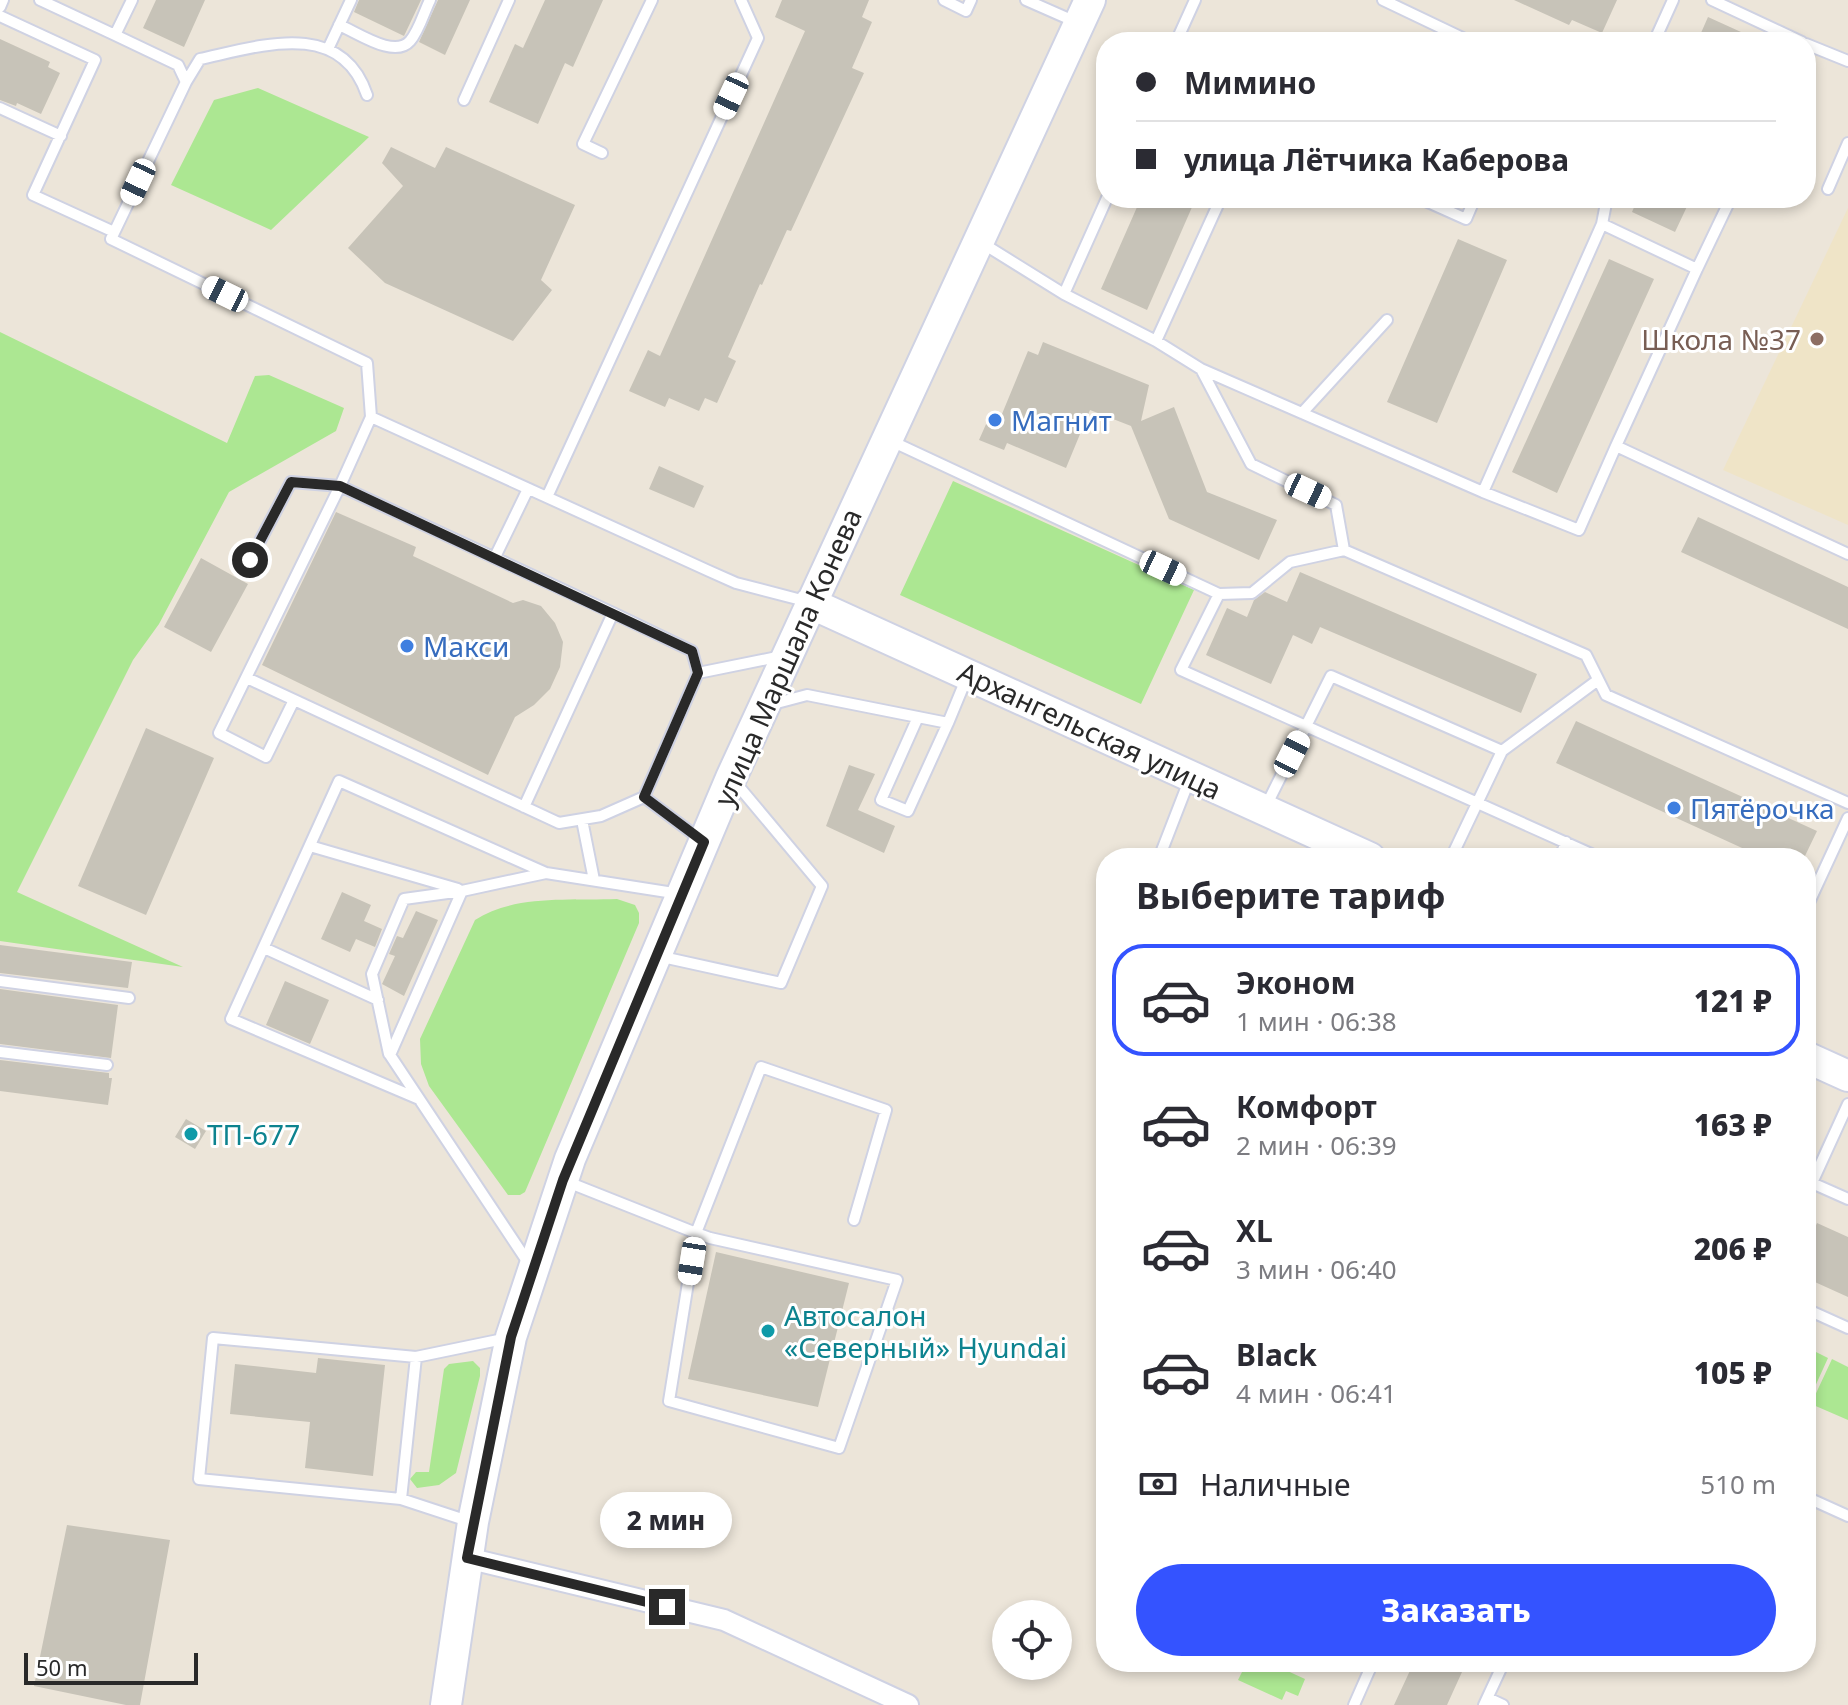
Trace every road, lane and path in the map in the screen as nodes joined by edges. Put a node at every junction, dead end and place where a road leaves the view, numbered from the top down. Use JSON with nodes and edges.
{"nodes":[{"id":1,"x":3,"y":0,"type":"edge"},
{"id":2,"x":40,"y":0,"type":"edge"},
{"id":3,"x":132,"y":0,"type":"edge"},
{"id":4,"x":351,"y":0,"type":"edge"},
{"id":5,"x":430,"y":0,"type":"edge"},
{"id":6,"x":509,"y":0,"type":"edge"},
{"id":7,"x":652,"y":0,"type":"edge"},
{"id":8,"x":741,"y":0,"type":"edge"},
{"id":9,"x":944,"y":0,"type":"edge"},
{"id":10,"x":971,"y":0,"type":"edge"},
{"id":11,"x":1026,"y":0,"type":"edge"},
{"id":12,"x":1195,"y":0,"type":"edge"},
{"id":13,"x":1383,"y":0,"type":"edge"},
{"id":14,"x":1673,"y":0,"type":"edge"},
{"id":15,"x":1712,"y":0,"type":"edge"},
{"id":16,"x":0,"y":7,"type":"edge"},
{"id":17,"x":1085,"y":12,"type":"edge"},
{"id":18,"x":0,"y":16,"type":"edge"},
{"id":19,"x":339,"y":25,"type":"junction"},
{"id":20,"x":1181,"y":32,"type":"edge"},
{"id":21,"x":1450,"y":32,"type":"edge"},
{"id":22,"x":1659,"y":32,"type":"edge"},
{"id":23,"x":1780,"y":32,"type":"edge"},
{"id":24,"x":115,"y":35,"type":"junction"},
{"id":25,"x":1816,"y":48,"type":"edge"},
{"id":26,"x":328,"y":49,"type":"junction"},
{"id":27,"x":1848,"y":61,"type":"edge"},
{"id":28,"x":186,"y":82,"type":"junction"},
{"id":29,"x":367,"y":95,"type":"dead end"},
{"id":30,"x":464,"y":100,"type":"dead end"},
{"id":31,"x":0,"y":108,"type":"edge"},
{"id":32,"x":61,"y":136,"type":"junction"},
{"id":33,"x":1848,"y":143,"type":"edge"},
{"id":34,"x":602,"y":153,"type":"dead end"},
{"id":35,"x":1828,"y":189,"type":"dead end"},
{"id":36,"x":1103,"y":208,"type":"edge"},
{"id":37,"x":1216,"y":208,"type":"edge"},
{"id":38,"x":1441,"y":208,"type":"edge"},
{"id":39,"x":1471,"y":208,"type":"edge"},
{"id":40,"x":1605,"y":208,"type":"edge"},
{"id":41,"x":1726,"y":208,"type":"edge"},
{"id":42,"x":1602,"y":224,"type":"junction"},
{"id":43,"x":114,"y":232,"type":"junction"},
{"id":44,"x":979,"y":242,"type":"junction"},
{"id":45,"x":1697,"y":269,"type":"junction"},
{"id":46,"x":1064,"y":294,"type":"junction"},
{"id":47,"x":1387,"y":320,"type":"dead end"},
{"id":48,"x":1156,"y":341,"type":"junction"},
{"id":49,"x":1201,"y":369,"type":"junction"},
{"id":50,"x":1302,"y":413,"type":"junction"},
{"id":51,"x":371,"y":417,"type":"junction"},
{"id":52,"x":887,"y":439,"type":"junction"},
{"id":53,"x":1616,"y":446,"type":"junction"},
{"id":54,"x":340,"y":486,"type":"junction"},
{"id":55,"x":528,"y":489,"type":"junction"},
{"id":56,"x":1483,"y":492,"type":"junction"},
{"id":57,"x":547,"y":497,"type":"junction"},
{"id":58,"x":1344,"y":550,"type":"junction"},
{"id":59,"x":1848,"y":554,"type":"edge"},
{"id":60,"x":495,"y":557,"type":"junction"},
{"id":61,"x":250,"y":560,"type":"dead end"},
{"id":62,"x":1219,"y":594,"type":"junction"},
{"id":63,"x":810,"y":603,"type":"junction"},
{"id":64,"x":613,"y":613,"type":"junction"},
{"id":65,"x":787,"y":655,"type":"junction"},
{"id":66,"x":698,"y":673,"type":"junction"},
{"id":67,"x":967,"y":675,"type":"junction"},
{"id":68,"x":247,"y":678,"type":"junction"},
{"id":69,"x":1598,"y":680,"type":"junction"},
{"id":70,"x":294,"y":700,"type":"junction"},
{"id":71,"x":763,"y":706,"type":"junction"},
{"id":72,"x":918,"y":717,"type":"junction"},
{"id":73,"x":948,"y":723,"type":"junction"},
{"id":74,"x":1307,"y":727,"type":"junction"},
{"id":75,"x":1502,"y":751,"type":"junction"},
{"id":76,"x":1191,"y":777,"type":"junction"},
{"id":77,"x":731,"y":778,"type":"junction"},
{"id":78,"x":644,"y":797,"type":"junction"},
{"id":79,"x":1477,"y":803,"type":"junction"},
{"id":80,"x":1848,"y":803,"type":"edge"},
{"id":81,"x":524,"y":807,"type":"junction"},
{"id":82,"x":1264,"y":810,"type":"junction"},
{"id":83,"x":1848,"y":818,"type":"edge"},
{"id":84,"x":582,"y":820,"type":"junction"},
{"id":85,"x":704,"y":842,"type":"junction"},
{"id":86,"x":1566,"y":842,"type":"junction"},
{"id":87,"x":310,"y":846,"type":"junction"},
{"id":88,"x":1163,"y":848,"type":"edge"},
{"id":89,"x":1348,"y":848,"type":"edge"},
{"id":90,"x":1456,"y":848,"type":"edge"},
{"id":91,"x":1564,"y":848,"type":"edge"},
{"id":92,"x":1579,"y":848,"type":"edge"},
{"id":93,"x":546,"y":873,"type":"junction"},
{"id":94,"x":594,"y":880,"type":"junction"},
{"id":95,"x":1816,"y":887,"type":"edge"},
{"id":96,"x":462,"y":891,"type":"junction"},
{"id":97,"x":681,"y":894,"type":"junction"},
{"id":98,"x":264,"y":948,"type":"junction"},
{"id":99,"x":656,"y":955,"type":"junction"},
{"id":100,"x":0,"y":981,"type":"edge"},
{"id":101,"x":129,"y":998,"type":"dead end"},
{"id":102,"x":378,"y":1000,"type":"junction"},
{"id":103,"x":0,"y":1052,"type":"edge"},
{"id":104,"x":390,"y":1055,"type":"junction"},
{"id":105,"x":1816,"y":1062,"type":"edge"},
{"id":106,"x":107,"y":1065,"type":"dead end"},
{"id":107,"x":1848,"y":1076,"type":"edge"},
{"id":108,"x":419,"y":1099,"type":"junction"},
{"id":109,"x":1848,"y":1104,"type":"edge"},
{"id":110,"x":1816,"y":1174,"type":"edge"},
{"id":111,"x":563,"y":1180,"type":"junction"},
{"id":112,"x":1816,"y":1185,"type":"edge"},
{"id":113,"x":1848,"y":1199,"type":"edge"},
{"id":114,"x":854,"y":1220,"type":"dead end"},
{"id":115,"x":696,"y":1233,"type":"junction"},
{"id":116,"x":533,"y":1271,"type":"junction"},
{"id":117,"x":1816,"y":1314,"type":"edge"},
{"id":118,"x":1848,"y":1328,"type":"edge"},
{"id":119,"x":511,"y":1337,"type":"junction"},
{"id":120,"x":416,"y":1357,"type":"junction"},
{"id":121,"x":401,"y":1499,"type":"junction"},
{"id":122,"x":1816,"y":1502,"type":"edge"},
{"id":123,"x":1848,"y":1516,"type":"edge"},
{"id":124,"x":473,"y":1522,"type":"junction"},
{"id":125,"x":467,"y":1558,"type":"junction"},
{"id":126,"x":1369,"y":1672,"type":"edge"},
{"id":127,"x":1500,"y":1672,"type":"edge"},
{"id":128,"x":1486,"y":1702,"type":"edge"},
{"id":129,"x":446,"y":1705,"type":"edge"},
{"id":130,"x":908,"y":1705,"type":"edge"},
{"id":131,"x":1354,"y":1705,"type":"edge"},
{"id":132,"x":1503,"y":1705,"type":"edge"}],
"edges":[{"from":1,"to":16,"type":"lane"},
{"from":2,"to":24,"type":"lane"},
{"from":3,"to":24,"type":"lane"},
{"from":4,"to":19,"type":"lane"},
{"from":5,"to":19,"type":"lane"},
{"from":6,"to":30,"type":"lane"},
{"from":7,"to":34,"type":"lane"},
{"from":8,"to":57,"type":"lane"},
{"from":9,"to":10,"type":"lane"},
{"from":11,"to":17,"type":"lane"},
{"from":12,"to":20,"type":"lane"},
{"from":13,"to":21,"type":"lane"},
{"from":14,"to":22,"type":"lane"},
{"from":15,"to":23,"type":"lane"},
{"from":17,"to":44,"type":"main road","name":"улица Маршала Конева"},
{"from":18,"to":32,"type":"lane"},
{"from":19,"to":26,"type":"lane"},
{"from":24,"to":28,"type":"lane"},
{"from":25,"to":27,"type":"lane"},
{"from":26,"to":28,"type":"lane"},
{"from":26,"to":29,"type":"lane"},
{"from":28,"to":43,"type":"lane"},
{"from":31,"to":32,"type":"lane"},
{"from":32,"to":43,"type":"lane"},
{"from":33,"to":35,"type":"lane"},
{"from":36,"to":46,"type":"lane"},
{"from":37,"to":48,"type":"lane"},
{"from":38,"to":39,"type":"lane"},
{"from":40,"to":42,"type":"lane"},
{"from":41,"to":45,"type":"lane"},
{"from":42,"to":45,"type":"lane"},
{"from":42,"to":56,"type":"lane"},
{"from":43,"to":51,"type":"lane"},
{"from":44,"to":46,"type":"lane"},
{"from":44,"to":52,"type":"main road","name":"улица Маршала Конева"},
{"from":45,"to":53,"type":"lane"},
{"from":46,"to":48,"type":"lane"},
{"from":47,"to":50,"type":"lane"},
{"from":48,"to":49,"type":"lane"},
{"from":49,"to":50,"type":"lane"},
{"from":49,"to":58,"type":"lane"},
{"from":50,"to":56,"type":"lane"},
{"from":51,"to":54,"type":"lane"},
{"from":51,"to":55,"type":"lane"},
{"from":52,"to":62,"type":"lane"},
{"from":52,"to":63,"type":"main road","name":"улица Маршала Конева"},
{"from":53,"to":56,"type":"lane"},
{"from":53,"to":59,"type":"lane"},
{"from":54,"to":60,"type":"lane"},
{"from":54,"to":61,"type":"lane"},
{"from":54,"to":68,"type":"lane"},
{"from":55,"to":57,"type":"lane"},
{"from":55,"to":60,"type":"lane"},
{"from":57,"to":63,"type":"lane"},
{"from":58,"to":62,"type":"lane"},
{"from":58,"to":69,"type":"lane"},
{"from":60,"to":64,"type":"lane"},
{"from":62,"to":74,"type":"lane"},
{"from":63,"to":65,"type":"main road","name":"улица Маршала Конева"},
{"from":63,"to":67,"type":"main road","name":"Архангельская улица"},
{"from":64,"to":66,"type":"lane"},
{"from":64,"to":81,"type":"lane"},
{"from":65,"to":66,"type":"lane"},
{"from":65,"to":71,"type":"main road","name":"улица Маршала Конева"},
{"from":66,"to":78,"type":"lane"},
{"from":67,"to":73,"type":"lane"},
{"from":67,"to":76,"type":"main road","name":"Архангельская улица"},
{"from":68,"to":70,"type":"lane"},
{"from":68,"to":70,"type":"lane"},
{"from":69,"to":75,"type":"lane"},
{"from":69,"to":80,"type":"lane"},
{"from":70,"to":81,"type":"lane"},
{"from":71,"to":72,"type":"lane"},
{"from":71,"to":77,"type":"main road","name":"улица Маршала Конева"},
{"from":72,"to":73,"type":"lane"},
{"from":72,"to":73,"type":"lane"},
{"from":74,"to":75,"type":"lane"},
{"from":74,"to":79,"type":"lane"},
{"from":74,"to":82,"type":"lane"},
{"from":75,"to":79,"type":"lane"},
{"from":76,"to":82,"type":"main road","name":"Архангельская улица"},
{"from":76,"to":88,"type":"lane"},
{"from":77,"to":85,"type":"main road","name":"улица Маршала Конева"},
{"from":77,"to":99,"type":"lane"},
{"from":78,"to":84,"type":"lane"},
{"from":78,"to":85,"type":"lane"},
{"from":79,"to":86,"type":"lane"},
{"from":79,"to":90,"type":"lane"},
{"from":81,"to":84,"type":"lane"},
{"from":82,"to":89,"type":"main road","name":"Архангельская улица"},
{"from":83,"to":95,"type":"lane"},
{"from":84,"to":94,"type":"lane"},
{"from":85,"to":97,"type":"main road","name":"улица Маршала Конева"},
{"from":86,"to":91,"type":"lane"},
{"from":86,"to":92,"type":"lane"},
{"from":87,"to":93,"type":"lane"},
{"from":87,"to":96,"type":"lane"},
{"from":87,"to":98,"type":"lane"},
{"from":93,"to":94,"type":"lane"},
{"from":93,"to":96,"type":"lane"},
{"from":94,"to":97,"type":"lane"},
{"from":96,"to":102,"type":"lane"},
{"from":96,"to":104,"type":"lane"},
{"from":97,"to":99,"type":"main road","name":"улица Маршала Конева"},
{"from":98,"to":102,"type":"lane"},
{"from":98,"to":108,"type":"lane"},
{"from":99,"to":111,"type":"main road","name":"улица Маршала Конева"},
{"from":100,"to":101,"type":"lane"},
{"from":102,"to":104,"type":"lane"},
{"from":103,"to":106,"type":"lane"},
{"from":104,"to":108,"type":"lane"},
{"from":105,"to":107,"type":"main road"},
{"from":108,"to":116,"type":"lane"},
{"from":109,"to":110,"type":"lane"},
{"from":111,"to":115,"type":"lane"},
{"from":111,"to":116,"type":"main road","name":"улица Маршала Конева"},
{"from":112,"to":113,"type":"lane"},
{"from":114,"to":115,"type":"lane"},
{"from":115,"to":115,"type":"lane"},
{"from":116,"to":119,"type":"main road","name":"улица Маршала Конева"},
{"from":117,"to":118,"type":"lane"},
{"from":119,"to":120,"type":"lane"},
{"from":119,"to":124,"type":"main road","name":"улица Маршала Конева"},
{"from":120,"to":121,"type":"lane"},
{"from":120,"to":121,"type":"lane"},
{"from":121,"to":124,"type":"lane"},
{"from":122,"to":123,"type":"lane"},
{"from":124,"to":125,"type":"main road","name":"улица Маршала Конева"},
{"from":125,"to":129,"type":"main road","name":"улица Маршала Конева"},
{"from":125,"to":130,"type":"street"},
{"from":126,"to":131,"type":"lane"},
{"from":127,"to":128,"type":"lane"},
{"from":128,"to":132,"type":"lane"}]}
